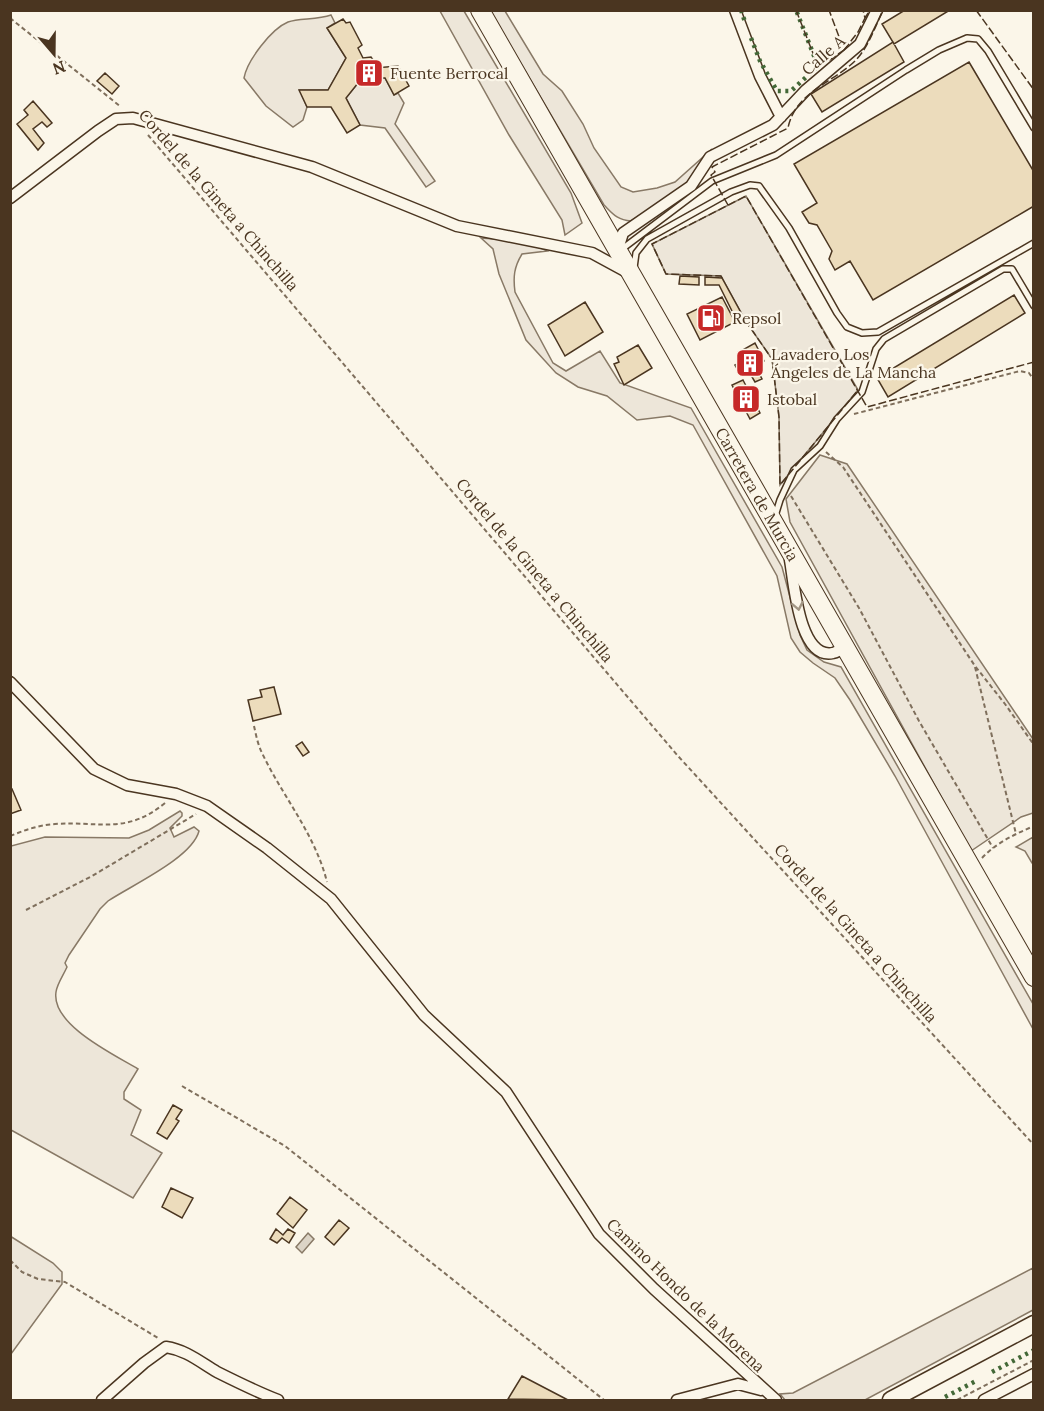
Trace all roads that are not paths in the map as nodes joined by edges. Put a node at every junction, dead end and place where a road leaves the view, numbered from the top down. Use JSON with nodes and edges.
{"nodes":[{"id":1,"x":480,"y":10,"type":"edge"},
{"id":2,"x":735,"y":10,"type":"edge"},
{"id":3,"x":877,"y":10,"type":"edge"},
{"id":4,"x":781,"y":117,"type":"junction"},
{"id":5,"x":1034,"y":128,"type":"edge"},
{"id":6,"x":10,"y":198,"type":"edge"},
{"id":7,"x":1034,"y":243,"type":"edge"},
{"id":8,"x":618,"y":250,"type":"junction"},
{"id":9,"x":633,"y":276,"type":"junction"},
{"id":10,"x":1034,"y":306,"type":"edge"},
{"id":11,"x":773,"y":521,"type":"junction"},
{"id":12,"x":789,"y":548,"type":"junction"},
{"id":13,"x":845,"y":647,"type":"junction"},
{"id":14,"x":10,"y":682,"type":"edge"},
{"id":15,"x":1034,"y":977,"type":"edge"},
{"id":16,"x":1034,"y":1324,"type":"edge"},
{"id":17,"x":1034,"y":1337,"type":"edge"},
{"id":18,"x":1034,"y":1374,"type":"edge"},
{"id":19,"x":764,"y":1391,"type":"junction"},
{"id":20,"x":988,"y":1400,"type":"edge"},
{"id":21,"x":102,"y":1401,"type":"edge"},
{"id":22,"x":278,"y":1401,"type":"edge"},
{"id":23,"x":677,"y":1401,"type":"edge"},
{"id":24,"x":776,"y":1401,"type":"edge"},
{"id":25,"x":891,"y":1401,"type":"edge"},
{"id":26,"x":915,"y":1401,"type":"edge"}],
"edges":[{"from":1,"to":8,"type":"highway","name":"Carretera de Murcia"},
{"from":2,"to":4,"type":"street"},
{"from":3,"to":4,"type":"street","name":"Calle A"},
{"from":4,"to":8,"type":"street","name":"Calle A"},
{"from":5,"to":8,"type":"lane"},
{"from":6,"to":9,"type":"street"},
{"from":7,"to":9,"type":"lane"},
{"from":8,"to":9,"type":"highway","name":"Carretera de Murcia"},
{"from":9,"to":11,"type":"highway","name":"Carretera de Murcia"},
{"from":10,"to":11,"type":"lane"},
{"from":11,"to":12,"type":"highway","name":"Carretera de Murcia"},
{"from":12,"to":13,"type":"highway","name":"Carretera de Murcia"},
{"from":12,"to":13,"type":"street","one_way":true},
{"from":13,"to":15,"type":"highway","name":"Carretera de Murcia"},
{"from":14,"to":19,"type":"street","name":"Camino Hondo de la Morena"},
{"from":16,"to":25,"type":"main road"},
{"from":17,"to":26,"type":"main road"},
{"from":18,"to":20,"type":"street"},
{"from":19,"to":23,"type":"street"},
{"from":19,"to":24,"type":"street","name":"Camino Hondo de la Morena"},
{"from":21,"to":22,"type":"street"}]}
